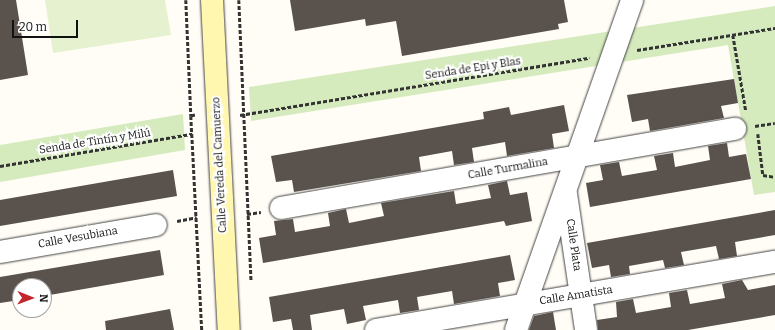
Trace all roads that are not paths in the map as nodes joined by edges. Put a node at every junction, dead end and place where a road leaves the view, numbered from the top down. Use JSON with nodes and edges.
{"nodes":[{"id":1,"x":212,"y":0,"type":"edge"},
{"id":2,"x":632,"y":0,"type":"edge"},
{"id":3,"x":741,"y":124,"type":"road end"},
{"id":4,"x":569,"y":158,"type":"junction"},
{"id":5,"x":565,"y":191,"type":"junction"},
{"id":6,"x":281,"y":208,"type":"dead end"},
{"id":7,"x":156,"y":225,"type":"dead end"},
{"id":8,"x":0,"y":252,"type":"edge"},
{"id":9,"x":775,"y":262,"type":"edge"},
{"id":10,"x":580,"y":296,"type":"junction"},
{"id":11,"x":525,"y":304,"type":"junction"},
{"id":12,"x":229,"y":330,"type":"edge"},
{"id":13,"x":376,"y":330,"type":"edge"},
{"id":14,"x":516,"y":330,"type":"edge"},
{"id":15,"x":586,"y":330,"type":"edge"}],
"edges":[{"from":1,"to":12,"type":"street","name":"Calle Vereda del Camuerzo"},
{"from":2,"to":4,"type":"street"},
{"from":3,"to":4,"type":"street","name":"Calle Turmalina"},
{"from":4,"to":5,"type":"street"},
{"from":4,"to":6,"type":"street","name":"Calle Turmalina"},
{"from":5,"to":10,"type":"street","name":"Calle Plata"},
{"from":5,"to":11,"type":"street"},
{"from":7,"to":8,"type":"street","name":"Calle Vesubiana"},
{"from":9,"to":10,"type":"street","name":"Calle Amatista"},
{"from":10,"to":11,"type":"street","name":"Calle Amatista"},
{"from":10,"to":15,"type":"street","name":"Calle Plata"},
{"from":11,"to":13,"type":"street","name":"Calle Amatista"},
{"from":11,"to":14,"type":"street"}]}
